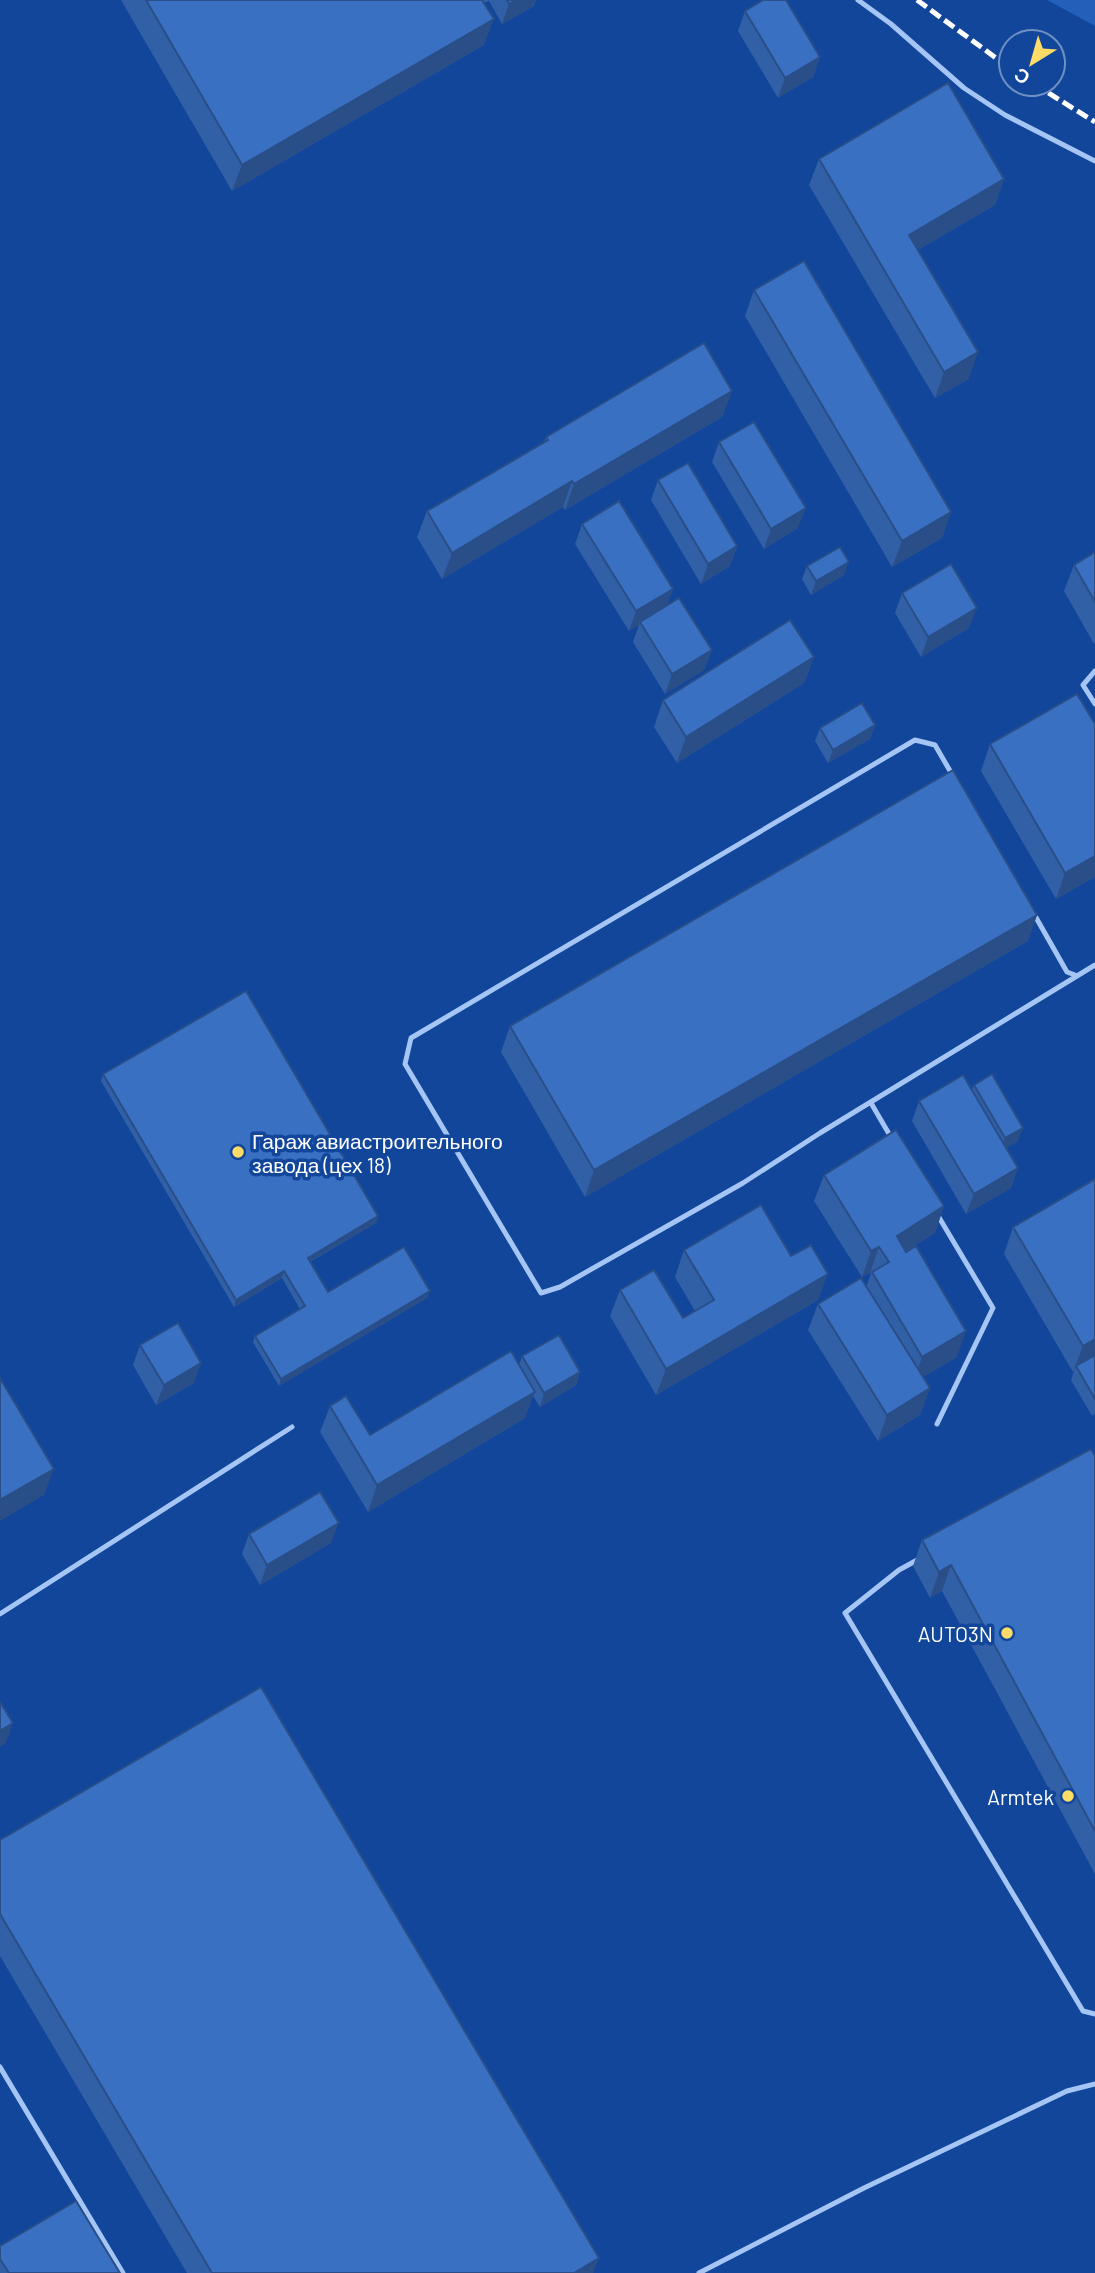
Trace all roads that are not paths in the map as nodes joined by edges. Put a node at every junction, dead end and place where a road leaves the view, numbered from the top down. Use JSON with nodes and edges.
{"nodes":[{"id":1,"x":858,"y":0,"type":"edge"},
{"id":2,"x":1095,"y":161,"type":"edge"},
{"id":3,"x":1095,"y":671,"type":"edge"},
{"id":4,"x":1095,"y":704,"type":"edge"},
{"id":5,"x":956,"y":781,"type":"edge"},
{"id":6,"x":1032,"y":913,"type":"edge"},
{"id":7,"x":1095,"y":965,"type":"edge"},
{"id":8,"x":1075,"y":975,"type":"junction"},
{"id":9,"x":871,"y":1102,"type":"junction"},
{"id":10,"x":898,"y":1148,"type":"edge"},
{"id":11,"x":932,"y":1205,"type":"edge"},
{"id":12,"x":937,"y":1424,"type":"dead end"},
{"id":13,"x":292,"y":1427,"type":"dead end"},
{"id":14,"x":922,"y":1557,"type":"edge"},
{"id":15,"x":0,"y":1614,"type":"edge"},
{"id":16,"x":1095,"y":2014,"type":"edge"},
{"id":17,"x":0,"y":2067,"type":"edge"},
{"id":18,"x":1095,"y":2084,"type":"edge"},
{"id":19,"x":124,"y":2273,"type":"edge"},
{"id":20,"x":699,"y":2273,"type":"edge"}],
"edges":[{"from":1,"to":2,"type":"lane"},
{"from":3,"to":4,"type":"lane"},
{"from":5,"to":9,"type":"lane"},
{"from":6,"to":8,"type":"lane"},
{"from":7,"to":8,"type":"lane"},
{"from":8,"to":9,"type":"lane"},
{"from":9,"to":10,"type":"lane"},
{"from":11,"to":12,"type":"lane"},
{"from":13,"to":15,"type":"lane"},
{"from":14,"to":16,"type":"lane"},
{"from":17,"to":19,"type":"lane"},
{"from":18,"to":20,"type":"lane"}]}
